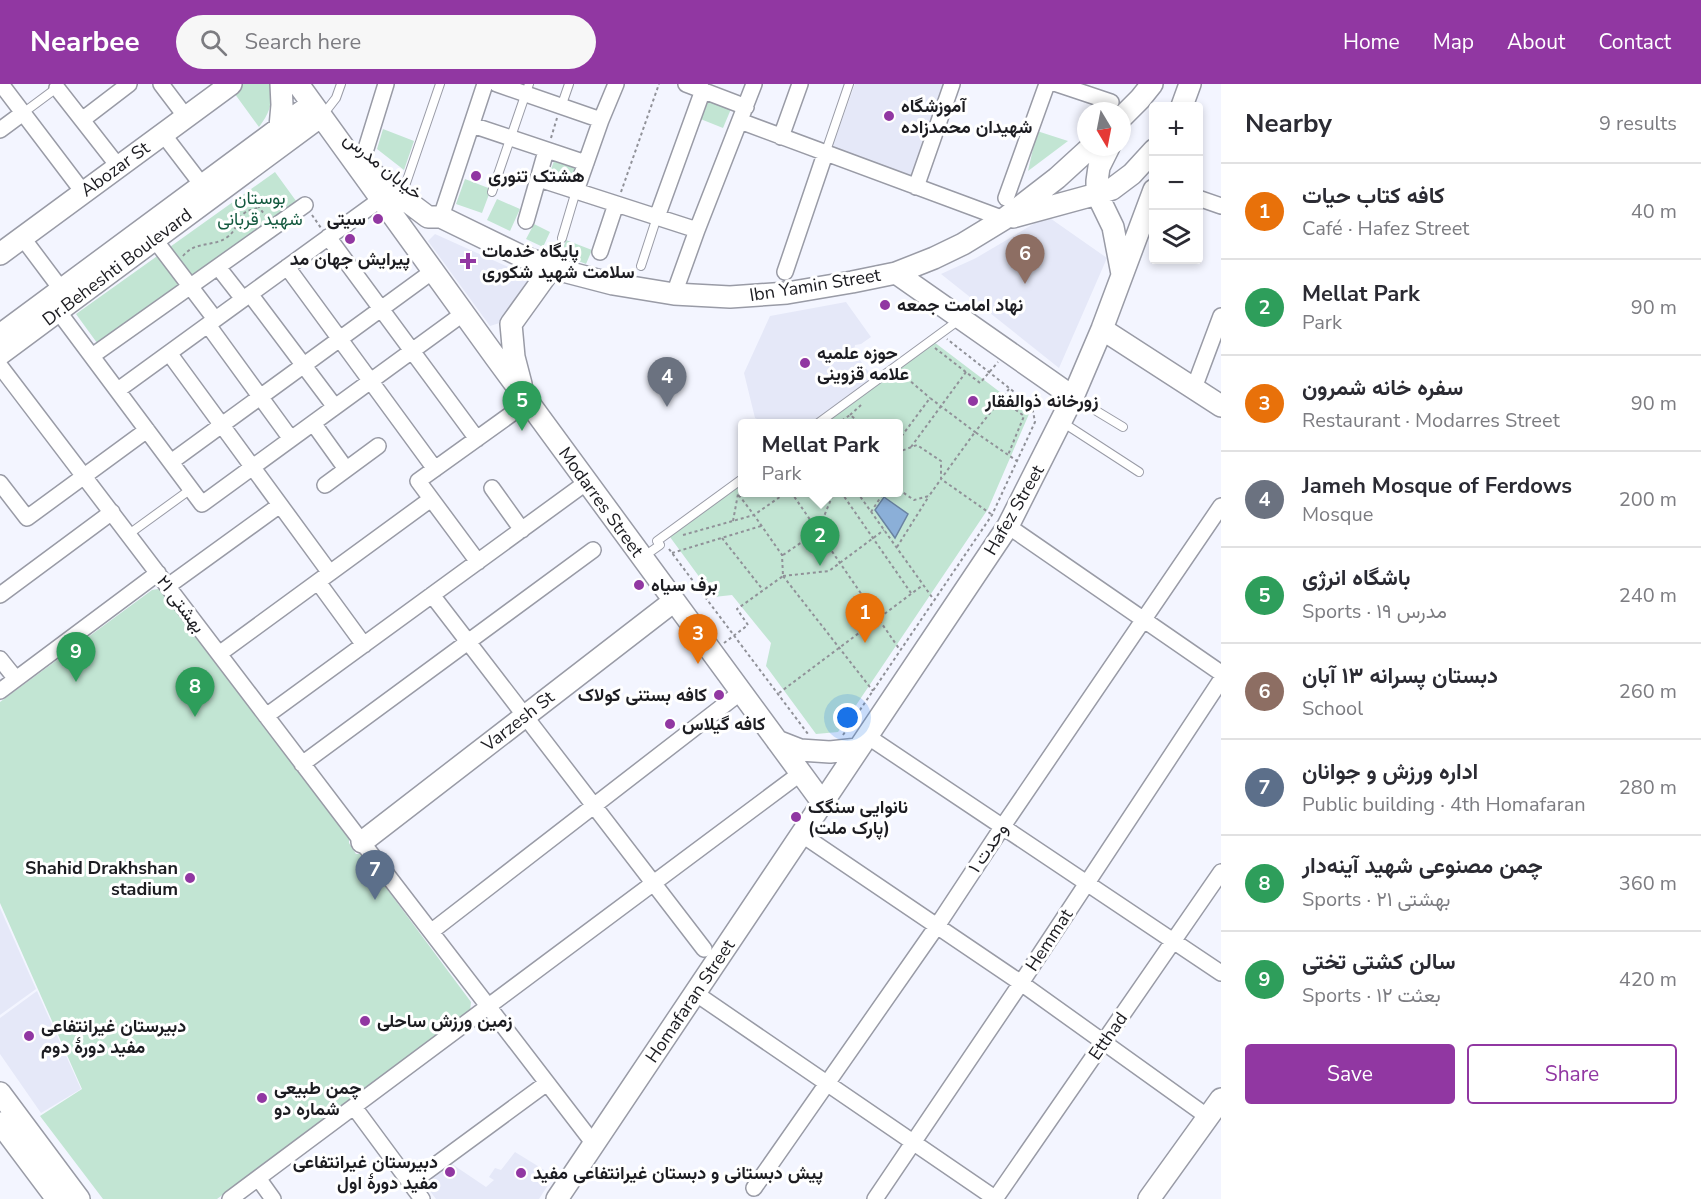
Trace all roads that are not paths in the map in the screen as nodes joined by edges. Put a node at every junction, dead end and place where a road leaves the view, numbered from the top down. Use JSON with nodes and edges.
{"nodes":[{"id":1,"x":2,"y":84,"type":"edge"},
{"id":2,"x":129,"y":84,"type":"edge"},
{"id":3,"x":161,"y":84,"type":"edge"},
{"id":4,"x":231,"y":84,"type":"edge"},
{"id":5,"x":280,"y":84,"type":"edge"},
{"id":6,"x":298,"y":84,"type":"edge"},
{"id":7,"x":341,"y":84,"type":"edge"},
{"id":8,"x":386,"y":84,"type":"edge"},
{"id":9,"x":440,"y":84,"type":"edge"},
{"id":10,"x":485,"y":84,"type":"edge"},
{"id":11,"x":497,"y":84,"type":"edge"},
{"id":12,"x":569,"y":84,"type":"edge"},
{"id":13,"x":616,"y":84,"type":"edge"},
{"id":14,"x":686,"y":84,"type":"edge"},
{"id":15,"x":754,"y":84,"type":"edge"},
{"id":16,"x":800,"y":84,"type":"edge"},
{"id":17,"x":849,"y":84,"type":"edge"},
{"id":18,"x":952,"y":84,"type":"edge"},
{"id":19,"x":1047,"y":84,"type":"edge"},
{"id":20,"x":1057,"y":84,"type":"edge"},
{"id":21,"x":1190,"y":84,"type":"edge"},
{"id":22,"x":60,"y":85,"type":"edge"},
{"id":23,"x":527,"y":89,"type":"edge"},
{"id":24,"x":703,"y":90,"type":"junction"},
{"id":25,"x":1146,"y":92,"type":"edge"},
{"id":26,"x":1098,"y":102,"type":"edge"},
{"id":27,"x":1129,"y":102,"type":"edge"},
{"id":28,"x":1183,"y":102,"type":"edge"},
{"id":29,"x":561,"y":106,"type":"junction"},
{"id":30,"x":316,"y":110,"type":"junction"},
{"id":31,"x":23,"y":113,"type":"junction"},
{"id":32,"x":743,"y":114,"type":"junction"},
{"id":33,"x":1131,"y":114,"type":"edge"},
{"id":34,"x":186,"y":117,"type":"junction"},
{"id":35,"x":82,"y":120,"type":"junction"},
{"id":36,"x":601,"y":120,"type":"junction"},
{"id":37,"x":472,"y":125,"type":"junction"},
{"id":38,"x":280,"y":127,"type":"junction"},
{"id":39,"x":0,"y":130,"type":"edge"},
{"id":40,"x":163,"y":134,"type":"junction"},
{"id":41,"x":781,"y":137,"type":"junction"},
{"id":42,"x":510,"y":138,"type":"junction"},
{"id":43,"x":342,"y":145,"type":"junction"},
{"id":44,"x":266,"y":147,"type":"junction"},
{"id":45,"x":546,"y":151,"type":"junction"},
{"id":46,"x":365,"y":152,"type":"junction"},
{"id":47,"x":825,"y":154,"type":"junction"},
{"id":48,"x":1081,"y":156,"type":"edge"},
{"id":49,"x":1105,"y":156,"type":"edge"},
{"id":50,"x":1149,"y":156,"type":"edge"},
{"id":51,"x":586,"y":163,"type":"junction"},
{"id":52,"x":118,"y":166,"type":"junction"},
{"id":53,"x":539,"y":178,"type":"junction"},
{"id":54,"x":202,"y":185,"type":"junction"},
{"id":55,"x":405,"y":186,"type":"junction"},
{"id":56,"x":916,"y":187,"type":"junction"},
{"id":57,"x":576,"y":191,"type":"junction"},
{"id":58,"x":83,"y":192,"type":"junction"},
{"id":59,"x":492,"y":192,"type":"dead end"},
{"id":60,"x":1097,"y":194,"type":"junction"},
{"id":61,"x":1006,"y":198,"type":"dead end"},
{"id":62,"x":381,"y":199,"type":"junction"},
{"id":63,"x":1203,"y":200,"type":"edge"},
{"id":64,"x":1149,"y":203,"type":"edge"},
{"id":65,"x":616,"y":204,"type":"junction"},
{"id":66,"x":305,"y":205,"type":"road end"},
{"id":67,"x":1221,"y":206,"type":"edge"},
{"id":68,"x":657,"y":217,"type":"junction"},
{"id":69,"x":441,"y":218,"type":"junction"},
{"id":70,"x":1004,"y":219,"type":"junction"},
{"id":71,"x":526,"y":221,"type":"dead end"},
{"id":72,"x":1113,"y":227,"type":"junction"},
{"id":73,"x":1140,"y":227,"type":"junction"},
{"id":74,"x":697,"y":230,"type":"junction"},
{"id":75,"x":22,"y":237,"type":"junction"},
{"id":76,"x":328,"y":237,"type":"junction"},
{"id":77,"x":562,"y":238,"type":"dead end"},
{"id":78,"x":155,"y":240,"type":"junction"},
{"id":79,"x":600,"y":252,"type":"dead end"},
{"id":80,"x":0,"y":254,"type":"edge"},
{"id":81,"x":934,"y":258,"type":"junction"},
{"id":82,"x":641,"y":266,"type":"dead end"},
{"id":83,"x":218,"y":267,"type":"junction"},
{"id":84,"x":287,"y":267,"type":"junction"},
{"id":85,"x":552,"y":267,"type":"junction"},
{"id":86,"x":433,"y":271,"type":"junction"},
{"id":87,"x":785,"y":272,"type":"dead end"},
{"id":88,"x":896,"y":273,"type":"junction"},
{"id":89,"x":1122,"y":274,"type":"junction"},
{"id":90,"x":190,"y":286,"type":"junction"},
{"id":91,"x":61,"y":289,"type":"junction"},
{"id":92,"x":674,"y":294,"type":"junction"},
{"id":93,"x":247,"y":297,"type":"junction"},
{"id":94,"x":936,"y":301,"type":"junction"},
{"id":95,"x":381,"y":309,"type":"junction"},
{"id":96,"x":58,"y":311,"type":"junction"},
{"id":97,"x":1221,"y":316,"type":"edge"},
{"id":98,"x":961,"y":318,"type":"junction"},
{"id":99,"x":469,"y":320,"type":"junction"},
{"id":100,"x":212,"y":322,"type":"junction"},
{"id":101,"x":511,"y":324,"type":"junction"},
{"id":102,"x":1102,"y":329,"type":"junction"},
{"id":103,"x":0,"y":335,"type":"edge"},
{"id":104,"x":340,"y":339,"type":"junction"},
{"id":105,"x":412,"y":351,"type":"junction"},
{"id":106,"x":169,"y":353,"type":"junction"},
{"id":107,"x":0,"y":354,"type":"edge"},
{"id":108,"x":92,"y":356,"type":"junction"},
{"id":109,"x":0,"y":366,"type":"edge"},
{"id":110,"x":303,"y":366,"type":"junction"},
{"id":111,"x":371,"y":381,"type":"junction"},
{"id":112,"x":1194,"y":388,"type":"junction"},
{"id":113,"x":118,"y":390,"type":"junction"},
{"id":114,"x":260,"y":397,"type":"junction"},
{"id":115,"x":1073,"y":397,"type":"junction"},
{"id":116,"x":528,"y":402,"type":"junction"},
{"id":117,"x":1221,"y":406,"type":"edge"},
{"id":118,"x":335,"y":407,"type":"junction"},
{"id":119,"x":823,"y":419,"type":"edge"},
{"id":120,"x":1061,"y":422,"type":"junction"},
{"id":121,"x":313,"y":423,"type":"junction"},
{"id":122,"x":222,"y":425,"type":"junction"},
{"id":123,"x":1123,"y":427,"type":"dead end"},
{"id":124,"x":147,"y":430,"type":"junction"},
{"id":125,"x":291,"y":439,"type":"junction"},
{"id":126,"x":477,"y":439,"type":"junction"},
{"id":127,"x":378,"y":446,"type":"dead end"},
{"id":128,"x":171,"y":462,"type":"junction"},
{"id":129,"x":252,"y":467,"type":"junction"},
{"id":130,"x":346,"y":469,"type":"junction"},
{"id":131,"x":435,"y":469,"type":"junction"},
{"id":132,"x":1139,"y":472,"type":"dead end"},
{"id":133,"x":85,"y":476,"type":"junction"},
{"id":134,"x":738,"y":481,"type":"edge"},
{"id":135,"x":587,"y":483,"type":"junction"},
{"id":136,"x":325,"y":485,"type":"dead end"},
{"id":137,"x":492,"y":488,"type":"dead end"},
{"id":138,"x":191,"y":489,"type":"junction"},
{"id":139,"x":3,"y":492,"type":"edge"},
{"id":140,"x":431,"y":499,"type":"junction"},
{"id":141,"x":280,"y":505,"type":"junction"},
{"id":142,"x":1221,"y":506,"type":"edge"},
{"id":143,"x":112,"y":512,"type":"junction"},
{"id":144,"x":1000,"y":520,"type":"junction"},
{"id":145,"x":522,"y":530,"type":"junction"},
{"id":146,"x":129,"y":534,"type":"junction"},
{"id":147,"x":593,"y":550,"type":"dead end"},
{"id":148,"x":642,"y":558,"type":"junction"},
{"id":149,"x":478,"y":562,"type":"junction"},
{"id":150,"x":158,"y":573,"type":"junction"},
{"id":151,"x":324,"y":577,"type":"junction"},
{"id":152,"x":168,"y":586,"type":"junction"},
{"id":153,"x":0,"y":595,"type":"edge"},
{"id":154,"x":432,"y":595,"type":"junction"},
{"id":155,"x":674,"y":601,"type":"junction"},
{"id":156,"x":1144,"y":619,"type":"junction"},
{"id":157,"x":468,"y":642,"type":"junction"},
{"id":158,"x":364,"y":645,"type":"junction"},
{"id":159,"x":219,"y":654,"type":"junction"},
{"id":160,"x":0,"y":659,"type":"edge"},
{"id":161,"x":1221,"y":673,"type":"edge"},
{"id":162,"x":16,"y":679,"type":"junction"},
{"id":163,"x":1221,"y":680,"type":"edge"},
{"id":164,"x":0,"y":691,"type":"edge"},
{"id":165,"x":741,"y":692,"type":"junction"},
{"id":166,"x":266,"y":716,"type":"junction"},
{"id":167,"x":525,"y":716,"type":"junction"},
{"id":168,"x":856,"y":740,"type":"junction"},
{"id":169,"x":777,"y":741,"type":"junction"},
{"id":170,"x":302,"y":764,"type":"junction"},
{"id":171,"x":801,"y":773,"type":"junction"},
{"id":172,"x":822,"y":802,"type":"junction"},
{"id":173,"x":594,"y":806,"type":"junction"},
{"id":174,"x":1003,"y":826,"type":"junction"},
{"id":175,"x":801,"y":834,"type":"junction"},
{"id":176,"x":362,"y":842,"type":"junction"},
{"id":177,"x":1221,"y":872,"type":"edge"},
{"id":178,"x":654,"y":883,"type":"junction"},
{"id":179,"x":1087,"y":883,"type":"junction"},
{"id":180,"x":937,"y":926,"type":"junction"},
{"id":181,"x":432,"y":931,"type":"junction"},
{"id":182,"x":1174,"y":940,"type":"junction"},
{"id":183,"x":704,"y":949,"type":"dead end"},
{"id":184,"x":1221,"y":973,"type":"edge"},
{"id":185,"x":1020,"y":983,"type":"junction"},
{"id":186,"x":695,"y":993,"type":"junction"},
{"id":187,"x":489,"y":1006,"type":"junction"},
{"id":188,"x":1104,"y":1042,"type":"junction"},
{"id":189,"x":547,"y":1083,"type":"junction"},
{"id":190,"x":826,"y":1083,"type":"junction"},
{"id":191,"x":0,"y":1092,"type":"edge"},
{"id":192,"x":1221,"y":1099,"type":"edge"},
{"id":193,"x":354,"y":1107,"type":"junction"},
{"id":194,"x":1208,"y":1117,"type":"junction"},
{"id":195,"x":4,"y":1118,"type":"edge"},
{"id":196,"x":913,"y":1142,"type":"junction"},
{"id":197,"x":594,"y":1144,"type":"junction"},
{"id":198,"x":258,"y":1178,"type":"junction"},
{"id":199,"x":411,"y":1183,"type":"junction"},
{"id":200,"x":754,"y":1188,"type":"dead end"},
{"id":201,"x":421,"y":1198,"type":"edge"},
{"id":202,"x":57,"y":1199,"type":"edge"},
{"id":203,"x":79,"y":1199,"type":"edge"},
{"id":204,"x":230,"y":1199,"type":"edge"},
{"id":205,"x":273,"y":1199,"type":"edge"},
{"id":206,"x":557,"y":1199,"type":"edge"},
{"id":207,"x":875,"y":1199,"type":"edge"},
{"id":208,"x":996,"y":1199,"type":"edge"},
{"id":209,"x":1149,"y":1199,"type":"edge"}],
"edges":[{"from":1,"to":31,"type":"street"},
{"from":2,"to":35,"type":"street"},
{"from":3,"to":34,"type":"street"},
{"from":4,"to":34,"type":"main road","name":"Abozar St"},
{"from":5,"to":38,"type":"main road"},
{"from":6,"to":30,"type":"main road","name":"Modarres Street"},
{"from":7,"to":30,"type":"lane"},
{"from":8,"to":46,"type":"street"},
{"from":9,"to":55,"type":"lane"},
{"from":10,"to":37,"type":"street"},
{"from":11,"to":23,"type":"street"},
{"from":12,"to":29,"type":"lane"},
{"from":13,"to":36,"type":"street"},
{"from":14,"to":24,"type":"street"},
{"from":15,"to":32,"type":"street"},
{"from":16,"to":41,"type":"street"},
{"from":17,"to":47,"type":"lane"},
{"from":18,"to":56,"type":"street"},
{"from":19,"to":61,"type":"street"},
{"from":20,"to":26,"type":"street"},
{"from":21,"to":28,"type":"main road"},
{"from":22,"to":31,"type":"lane"},
{"from":22,"to":35,"type":"street"},
{"from":23,"to":29,"type":"street"},
{"from":23,"to":42,"type":"lane"},
{"from":24,"to":32,"type":"street"},
{"from":24,"to":68,"type":"street"},
{"from":25,"to":27,"type":"main road"},
{"from":25,"to":33,"type":"main road"},
{"from":29,"to":36,"type":"street"},
{"from":30,"to":38,"type":"main road","name":"Dr.Beheshti Boulevard"},
{"from":30,"to":43,"type":"main road","name":"Modarres Street"},
{"from":30,"to":44,"type":"main road","name":"Dr.Beheshti Boulevard"},
{"from":30,"to":46,"type":"main road","name":"خیابان مدرس"},
{"from":31,"to":39,"type":"street"},
{"from":31,"to":58,"type":"street"},
{"from":32,"to":41,"type":"street"},
{"from":32,"to":74,"type":"street"},
{"from":34,"to":40,"type":"main road","name":"Abozar St"},
{"from":35,"to":52,"type":"street"},
{"from":36,"to":51,"type":"street"},
{"from":37,"to":42,"type":"street"},
{"from":37,"to":69,"type":"street"},
{"from":38,"to":44,"type":"main road","name":"Dr.Beheshti Boulevard"},
{"from":40,"to":52,"type":"main road","name":"Abozar St"},
{"from":40,"to":54,"type":"street"},
{"from":41,"to":47,"type":"street"},
{"from":42,"to":45,"type":"street"},
{"from":42,"to":59,"type":"lane"},
{"from":43,"to":62,"type":"main road","name":"Modarres Street"},
{"from":43,"to":69,"type":"main road","name":"Ibn Yamin Street"},
{"from":44,"to":54,"type":"main road","name":"Dr.Beheshti Boulevard"},
{"from":44,"to":78,"type":"main road","name":"Dr.Beheshti Boulevard"},
{"from":45,"to":51,"type":"street"},
{"from":45,"to":53,"type":"street"},
{"from":46,"to":55,"type":"main road","name":"خیابان مدرس"},
{"from":47,"to":56,"type":"street"},
{"from":47,"to":87,"type":"street"},
{"from":48,"to":70,"type":"main road","name":"Ibn Yamin Street"},
{"from":49,"to":60,"type":"main road"},
{"from":50,"to":60,"type":"main road"},
{"from":51,"to":57,"type":"street"},
{"from":52,"to":58,"type":"main road","name":"Abozar St"},
{"from":53,"to":57,"type":"street"},
{"from":53,"to":71,"type":"street"},
{"from":54,"to":91,"type":"main road","name":"Dr.Beheshti Boulevard"},
{"from":55,"to":69,"type":"main road","name":"خیابان مدرس"},
{"from":56,"to":70,"type":"street"},
{"from":57,"to":65,"type":"street"},
{"from":57,"to":77,"type":"lane"},
{"from":58,"to":75,"type":"main road","name":"Abozar St"},
{"from":60,"to":70,"type":"main road"},
{"from":60,"to":72,"type":"main road"},
{"from":62,"to":76,"type":"street"},
{"from":62,"to":86,"type":"main road","name":"Modarres Street"},
{"from":63,"to":67,"type":"street"},
{"from":64,"to":73,"type":"main road","name":"Hafez Street"},
{"from":65,"to":68,"type":"street"},
{"from":65,"to":79,"type":"street"},
{"from":66,"to":83,"type":"street"},
{"from":68,"to":74,"type":"street"},
{"from":68,"to":82,"type":"lane"},
{"from":69,"to":85,"type":"main road","name":"Ibn Yamin Street"},
{"from":70,"to":81,"type":"main road","name":"Ibn Yamin Street"},
{"from":72,"to":73,"type":"main road"},
{"from":72,"to":89,"type":"main road"},
{"from":73,"to":89,"type":"main road","name":"Hafez Street"},
{"from":74,"to":92,"type":"street"},
{"from":75,"to":80,"type":"main road","name":"Abozar St"},
{"from":75,"to":91,"type":"street"},
{"from":76,"to":84,"type":"street"},
{"from":76,"to":95,"type":"street"},
{"from":78,"to":90,"type":"street"},
{"from":78,"to":96,"type":"main road","name":"Dr.Beheshti Boulevard"},
{"from":81,"to":88,"type":"main road","name":"Ibn Yamin Street"},
{"from":81,"to":94,"type":"main road"},
{"from":83,"to":90,"type":"street"},
{"from":83,"to":93,"type":"street"},
{"from":84,"to":93,"type":"street"},
{"from":84,"to":104,"type":"street"},
{"from":85,"to":92,"type":"main road","name":"Ibn Yamin Street"},
{"from":85,"to":101,"type":"main road"},
{"from":86,"to":95,"type":"street"},
{"from":86,"to":99,"type":"main road","name":"Modarres Street"},
{"from":88,"to":92,"type":"main road","name":"Ibn Yamin Street"},
{"from":88,"to":94,"type":"main road"},
{"from":89,"to":102,"type":"main road","name":"Hafez Street"},
{"from":90,"to":100,"type":"street"},
{"from":90,"to":108,"type":"street"},
{"from":91,"to":103,"type":"main road","name":"Dr.Beheshti Boulevard"},
{"from":93,"to":100,"type":"street"},
{"from":93,"to":110,"type":"street"},
{"from":94,"to":98,"type":"main road"},
{"from":95,"to":104,"type":"street"},
{"from":95,"to":105,"type":"street"},
{"from":96,"to":107,"type":"main road","name":"Dr.Beheshti Boulevard"},
{"from":96,"to":108,"type":"street"},
{"from":97,"to":112,"type":"street"},
{"from":98,"to":115,"type":"main road"},
{"from":98,"to":119,"type":"lane"},
{"from":99,"to":101,"type":"main road"},
{"from":99,"to":105,"type":"street"},
{"from":99,"to":116,"type":"main road","name":"Modarres Street"},
{"from":100,"to":106,"type":"street"},
{"from":100,"to":114,"type":"street"},
{"from":101,"to":116,"type":"main road"},
{"from":102,"to":112,"type":"main road"},
{"from":102,"to":115,"type":"main road","name":"Hafez Street"},
{"from":104,"to":110,"type":"street"},
{"from":104,"to":111,"type":"street"},
{"from":105,"to":111,"type":"street"},
{"from":105,"to":126,"type":"street"},
{"from":106,"to":113,"type":"street"},
{"from":106,"to":122,"type":"street"},
{"from":108,"to":113,"type":"street"},
{"from":109,"to":133,"type":"street","name":"بهشتی ۲۱"},
{"from":110,"to":114,"type":"street"},
{"from":110,"to":118,"type":"street"},
{"from":111,"to":118,"type":"street"},
{"from":111,"to":131,"type":"street"},
{"from":112,"to":117,"type":"main road"},
{"from":113,"to":124,"type":"street"},
{"from":114,"to":122,"type":"street"},
{"from":114,"to":125,"type":"street"},
{"from":115,"to":120,"type":"main road","name":"Hafez Street"},
{"from":115,"to":123,"type":"lane"},
{"from":116,"to":126,"type":"street"},
{"from":116,"to":135,"type":"main road","name":"Modarres Street"},
{"from":118,"to":121,"type":"street"},
{"from":120,"to":132,"type":"lane"},
{"from":120,"to":144,"type":"main road","name":"Hafez Street"},
{"from":121,"to":125,"type":"street"},
{"from":121,"to":130,"type":"street"},
{"from":122,"to":128,"type":"street"},
{"from":122,"to":129,"type":"street"},
{"from":124,"to":128,"type":"street"},
{"from":124,"to":133,"type":"street"},
{"from":125,"to":129,"type":"street"},
{"from":126,"to":131,"type":"street"},
{"from":127,"to":130,"type":"street"},
{"from":128,"to":138,"type":"street"},
{"from":129,"to":138,"type":"street"},
{"from":129,"to":141,"type":"street"},
{"from":130,"to":136,"type":"street"},
{"from":131,"to":140,"type":"street"},
{"from":133,"to":139,"type":"street"},
{"from":133,"to":143,"type":"street","name":"بهشتی ۲۱"},
{"from":134,"to":148,"type":"lane"},
{"from":135,"to":145,"type":"street"},
{"from":135,"to":148,"type":"main road","name":"Modarres Street"},
{"from":137,"to":145,"type":"street"},
{"from":138,"to":146,"type":"lane"},
{"from":140,"to":149,"type":"street"},
{"from":140,"to":151,"type":"street"},
{"from":141,"to":151,"type":"street"},
{"from":141,"to":152,"type":"street"},
{"from":142,"to":156,"type":"street","name":"وحدت ۱"},
{"from":143,"to":146,"type":"street","name":"بهشتی ۲۱"},
{"from":143,"to":153,"type":"street"},
{"from":144,"to":156,"type":"street"},
{"from":144,"to":168,"type":"main road","name":"Hafez Street"},
{"from":145,"to":149,"type":"street"},
{"from":146,"to":150,"type":"street","name":"بهشتی ۲۱"},
{"from":147,"to":157,"type":"street"},
{"from":148,"to":155,"type":"main road","name":"Modarres Street"},
{"from":149,"to":154,"type":"street"},
{"from":150,"to":152,"type":"street","name":"بهشتی ۲۱"},
{"from":150,"to":162,"type":"street"},
{"from":151,"to":158,"type":"street"},
{"from":151,"to":159,"type":"street"},
{"from":152,"to":159,"type":"street","name":"بهشتی ۲۱"},
{"from":154,"to":157,"type":"street"},
{"from":154,"to":158,"type":"street"},
{"from":155,"to":165,"type":"main road","name":"Modarres Street"},
{"from":155,"to":167,"type":"main road","name":"Varzesh St"},
{"from":156,"to":161,"type":"street"},
{"from":156,"to":174,"type":"street","name":"وحدت ۱"},
{"from":157,"to":167,"type":"street"},
{"from":157,"to":170,"type":"street"},
{"from":158,"to":166,"type":"street"},
{"from":159,"to":166,"type":"street","name":"بهشتی ۲۱"},
{"from":160,"to":162,"type":"street"},
{"from":162,"to":164,"type":"street"},
{"from":163,"to":179,"type":"street","name":"Hemmat"},
{"from":165,"to":169,"type":"main road","name":"Modarres Street"},
{"from":165,"to":173,"type":"street"},
{"from":166,"to":170,"type":"street","name":"بهشتی ۲۱"},
{"from":167,"to":173,"type":"street"},
{"from":167,"to":176,"type":"main road","name":"Varzesh St"},
{"from":168,"to":169,"type":"main road"},
{"from":168,"to":172,"type":"main road","name":"Hafez Street"},
{"from":168,"to":174,"type":"street"},
{"from":169,"to":171,"type":"main road","name":"Modarres Street"},
{"from":170,"to":176,"type":"street","name":"بهشتی ۲۱"},
{"from":171,"to":172,"type":"main road","name":"Modarres Street"},
{"from":171,"to":178,"type":"street"},
{"from":172,"to":175,"type":"main road","name":"Homafaran Street"},
{"from":173,"to":178,"type":"street"},
{"from":173,"to":181,"type":"street"},
{"from":174,"to":179,"type":"street"},
{"from":174,"to":180,"type":"street","name":"وحدت ۱"},
{"from":175,"to":180,"type":"street"},
{"from":175,"to":186,"type":"main road","name":"Homafaran Street"},
{"from":176,"to":181,"type":"street","name":"بهشتی ۲۱"},
{"from":177,"to":182,"type":"street","name":"Etthad"},
{"from":178,"to":183,"type":"street"},
{"from":178,"to":187,"type":"street"},
{"from":179,"to":182,"type":"street"},
{"from":179,"to":185,"type":"street","name":"Hemmat"},
{"from":180,"to":185,"type":"street"},
{"from":180,"to":190,"type":"street","name":"وحدت ۱"},
{"from":181,"to":187,"type":"street","name":"بهشتی ۲۱"},
{"from":182,"to":184,"type":"street"},
{"from":182,"to":188,"type":"street","name":"Etthad"},
{"from":185,"to":188,"type":"street"},
{"from":185,"to":196,"type":"street","name":"Hemmat"},
{"from":186,"to":190,"type":"street"},
{"from":186,"to":197,"type":"main road","name":"Homafaran Street"},
{"from":187,"to":189,"type":"street","name":"بهشتی ۲۱"},
{"from":187,"to":193,"type":"street"},
{"from":188,"to":194,"type":"street"},
{"from":188,"to":208,"type":"street","name":"Etthad"},
{"from":189,"to":197,"type":"street","name":"بهشتی ۲۱"},
{"from":189,"to":199,"type":"street"},
{"from":190,"to":196,"type":"street"},
{"from":190,"to":200,"type":"street","name":"وحدت ۱"},
{"from":191,"to":195,"type":"main road"},
{"from":192,"to":194,"type":"main road"},
{"from":193,"to":198,"type":"street"},
{"from":193,"to":199,"type":"street"},
{"from":194,"to":209,"type":"main road"},
{"from":195,"to":202,"type":"main road"},
{"from":195,"to":203,"type":"main road"},
{"from":196,"to":207,"type":"street","name":"Hemmat"},
{"from":196,"to":208,"type":"street"},
{"from":197,"to":206,"type":"main road","name":"Homafaran Street"},
{"from":198,"to":204,"type":"street"},
{"from":198,"to":205,"type":"street"},
{"from":199,"to":201,"type":"street"}]}
